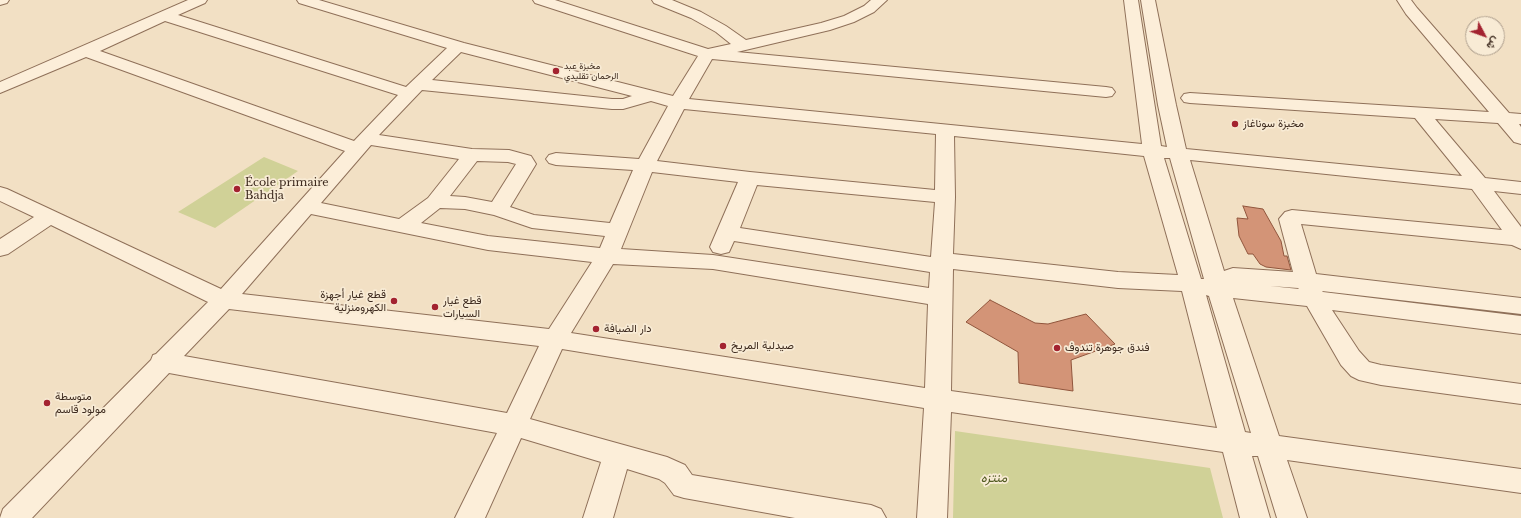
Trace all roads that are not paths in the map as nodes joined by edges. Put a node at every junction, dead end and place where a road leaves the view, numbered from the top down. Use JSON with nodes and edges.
{"nodes":[{"id":1,"x":200,"y":0,"type":"edge"},
{"id":2,"x":304,"y":0,"type":"edge"},
{"id":3,"x":540,"y":0,"type":"edge"},
{"id":4,"x":659,"y":0,"type":"edge"},
{"id":5,"x":880,"y":0,"type":"edge"},
{"id":6,"x":1131,"y":0,"type":"edge"},
{"id":7,"x":1148,"y":0,"type":"edge"},
{"id":8,"x":1404,"y":0,"type":"edge"},
{"id":9,"x":164,"y":16,"type":"junction"},
{"id":10,"x":742,"y":45,"type":"junction"},
{"id":11,"x":458,"y":46,"type":"junction"},
{"id":12,"x":86,"y":51,"type":"junction"},
{"id":13,"x":707,"y":54,"type":"junction"},
{"id":14,"x":0,"y":88,"type":"edge"},
{"id":15,"x":414,"y":88,"type":"junction"},
{"id":16,"x":1106,"y":92,"type":"dead end"},
{"id":17,"x":650,"y":97,"type":"junction"},
{"id":18,"x":1190,"y":98,"type":"dead end"},
{"id":19,"x":678,"y":103,"type":"junction"},
{"id":20,"x":1156,"y":103,"type":"junction"},
{"id":21,"x":1420,"y":112,"type":"junction"},
{"id":22,"x":1503,"y":118,"type":"junction"},
{"id":23,"x":1521,"y":119,"type":"edge"},
{"id":24,"x":945,"y":130,"type":"junction"},
{"id":25,"x":1521,"y":138,"type":"edge"},
{"id":26,"x":361,"y":144,"type":"junction"},
{"id":27,"x":1152,"y":151,"type":"junction"},
{"id":28,"x":1178,"y":153,"type":"junction"},
{"id":29,"x":472,"y":155,"type":"junction"},
{"id":30,"x":556,"y":159,"type":"dead end"},
{"id":31,"x":645,"y":165,"type":"junction"},
{"id":32,"x":750,"y":178,"type":"junction"},
{"id":33,"x":1478,"y":183,"type":"junction"},
{"id":34,"x":1521,"y":188,"type":"edge"},
{"id":35,"x":0,"y":193,"type":"edge"},
{"id":36,"x":945,"y":197,"type":"junction"},
{"id":37,"x":435,"y":202,"type":"junction"},
{"id":38,"x":307,"y":207,"type":"junction"},
{"id":39,"x":498,"y":210,"type":"junction"},
{"id":40,"x":49,"y":217,"type":"junction"},
{"id":41,"x":402,"y":227,"type":"junction"},
{"id":42,"x":618,"y":231,"type":"junction"},
{"id":43,"x":728,"y":233,"type":"junction"},
{"id":44,"x":1520,"y":241,"type":"edge"},
{"id":45,"x":825,"y":248,"type":"junction"},
{"id":46,"x":0,"y":250,"type":"edge"},
{"id":47,"x":607,"y":256,"type":"junction"},
{"id":48,"x":713,"y":262,"type":"junction"},
{"id":49,"x":942,"y":263,"type":"junction"},
{"id":50,"x":816,"y":278,"type":"junction"},
{"id":51,"x":1186,"y":281,"type":"junction"},
{"id":52,"x":1216,"y":282,"type":"junction"},
{"id":53,"x":1310,"y":290,"type":"junction"},
{"id":54,"x":940,"y":298,"type":"junction"},
{"id":55,"x":224,"y":300,"type":"junction"},
{"id":56,"x":1521,"y":306,"type":"edge"},
{"id":57,"x":1521,"y":326,"type":"edge"},
{"id":58,"x":555,"y":339,"type":"junction"},
{"id":59,"x":162,"y":362,"type":"junction"},
{"id":60,"x":1521,"y":394,"type":"edge"},
{"id":61,"x":938,"y":400,"type":"junction"},
{"id":62,"x":513,"y":425,"type":"junction"},
{"id":63,"x":1233,"y":442,"type":"junction"},
{"id":64,"x":1268,"y":446,"type":"junction"},
{"id":65,"x":617,"y":456,"type":"junction"},
{"id":66,"x":1521,"y":481,"type":"edge"},
{"id":67,"x":13,"y":518,"type":"edge"},
{"id":68,"x":470,"y":518,"type":"edge"},
{"id":69,"x":598,"y":518,"type":"edge"},
{"id":70,"x":871,"y":518,"type":"edge"},
{"id":71,"x":932,"y":518,"type":"edge"},
{"id":72,"x":1255,"y":518,"type":"edge"},
{"id":73,"x":1292,"y":518,"type":"edge"}],
"edges":[{"from":1,"to":9,"type":"street"},
{"from":2,"to":11,"type":"street"},
{"from":3,"to":13,"type":"street"},
{"from":4,"to":10,"type":"street"},
{"from":5,"to":10,"type":"street"},
{"from":6,"to":20,"type":"street"},
{"from":7,"to":20,"type":"street"},
{"from":8,"to":22,"type":"street"},
{"from":9,"to":12,"type":"street"},
{"from":9,"to":15,"type":"street"},
{"from":10,"to":13,"type":"street"},
{"from":11,"to":15,"type":"street"},
{"from":11,"to":17,"type":"street"},
{"from":12,"to":14,"type":"street"},
{"from":12,"to":26,"type":"street"},
{"from":13,"to":16,"type":"street"},
{"from":13,"to":19,"type":"street"},
{"from":15,"to":17,"type":"street"},
{"from":15,"to":26,"type":"street"},
{"from":17,"to":19,"type":"street"},
{"from":18,"to":21,"type":"street"},
{"from":19,"to":24,"type":"street"},
{"from":19,"to":31,"type":"street"},
{"from":20,"to":27,"type":"street"},
{"from":20,"to":28,"type":"street"},
{"from":21,"to":22,"type":"street"},
{"from":21,"to":33,"type":"street"},
{"from":22,"to":23,"type":"street"},
{"from":22,"to":25,"type":"street"},
{"from":24,"to":27,"type":"street"},
{"from":24,"to":36,"type":"street"},
{"from":26,"to":29,"type":"street"},
{"from":26,"to":38,"type":"street"},
{"from":27,"to":28,"type":"street"},
{"from":27,"to":51,"type":"street"},
{"from":28,"to":33,"type":"street"},
{"from":28,"to":52,"type":"street"},
{"from":29,"to":37,"type":"street"},
{"from":29,"to":39,"type":"street"},
{"from":30,"to":31,"type":"street"},
{"from":31,"to":32,"type":"street"},
{"from":31,"to":42,"type":"street"},
{"from":32,"to":36,"type":"street"},
{"from":32,"to":43,"type":"street"},
{"from":33,"to":34,"type":"street"},
{"from":33,"to":44,"type":"street"},
{"from":35,"to":40,"type":"street"},
{"from":36,"to":49,"type":"street"},
{"from":37,"to":39,"type":"street"},
{"from":37,"to":41,"type":"street"},
{"from":38,"to":41,"type":"street"},
{"from":38,"to":55,"type":"street"},
{"from":39,"to":42,"type":"street"},
{"from":40,"to":46,"type":"street"},
{"from":40,"to":55,"type":"street"},
{"from":41,"to":47,"type":"street"},
{"from":42,"to":47,"type":"street"},
{"from":43,"to":45,"type":"street"},
{"from":43,"to":48,"type":"street"},
{"from":44,"to":53,"type":"street"},
{"from":45,"to":49,"type":"street"},
{"from":45,"to":50,"type":"street"},
{"from":47,"to":48,"type":"street"},
{"from":47,"to":58,"type":"street"},
{"from":48,"to":50,"type":"street"},
{"from":49,"to":51,"type":"street"},
{"from":49,"to":54,"type":"street"},
{"from":50,"to":54,"type":"street"},
{"from":51,"to":52,"type":"street"},
{"from":51,"to":63,"type":"street"},
{"from":52,"to":53,"type":"street"},
{"from":52,"to":64,"type":"street"},
{"from":53,"to":56,"type":"street"},
{"from":53,"to":57,"type":"street"},
{"from":53,"to":60,"type":"street"},
{"from":54,"to":61,"type":"street"},
{"from":55,"to":58,"type":"street"},
{"from":55,"to":59,"type":"street"},
{"from":58,"to":61,"type":"street"},
{"from":58,"to":62,"type":"street"},
{"from":59,"to":62,"type":"street"},
{"from":59,"to":67,"type":"street"},
{"from":61,"to":63,"type":"street"},
{"from":61,"to":71,"type":"street"},
{"from":62,"to":65,"type":"street"},
{"from":62,"to":68,"type":"street"},
{"from":63,"to":64,"type":"street"},
{"from":63,"to":72,"type":"street"},
{"from":64,"to":66,"type":"street"},
{"from":64,"to":73,"type":"street"},
{"from":65,"to":69,"type":"street"},
{"from":65,"to":70,"type":"street"}]}
